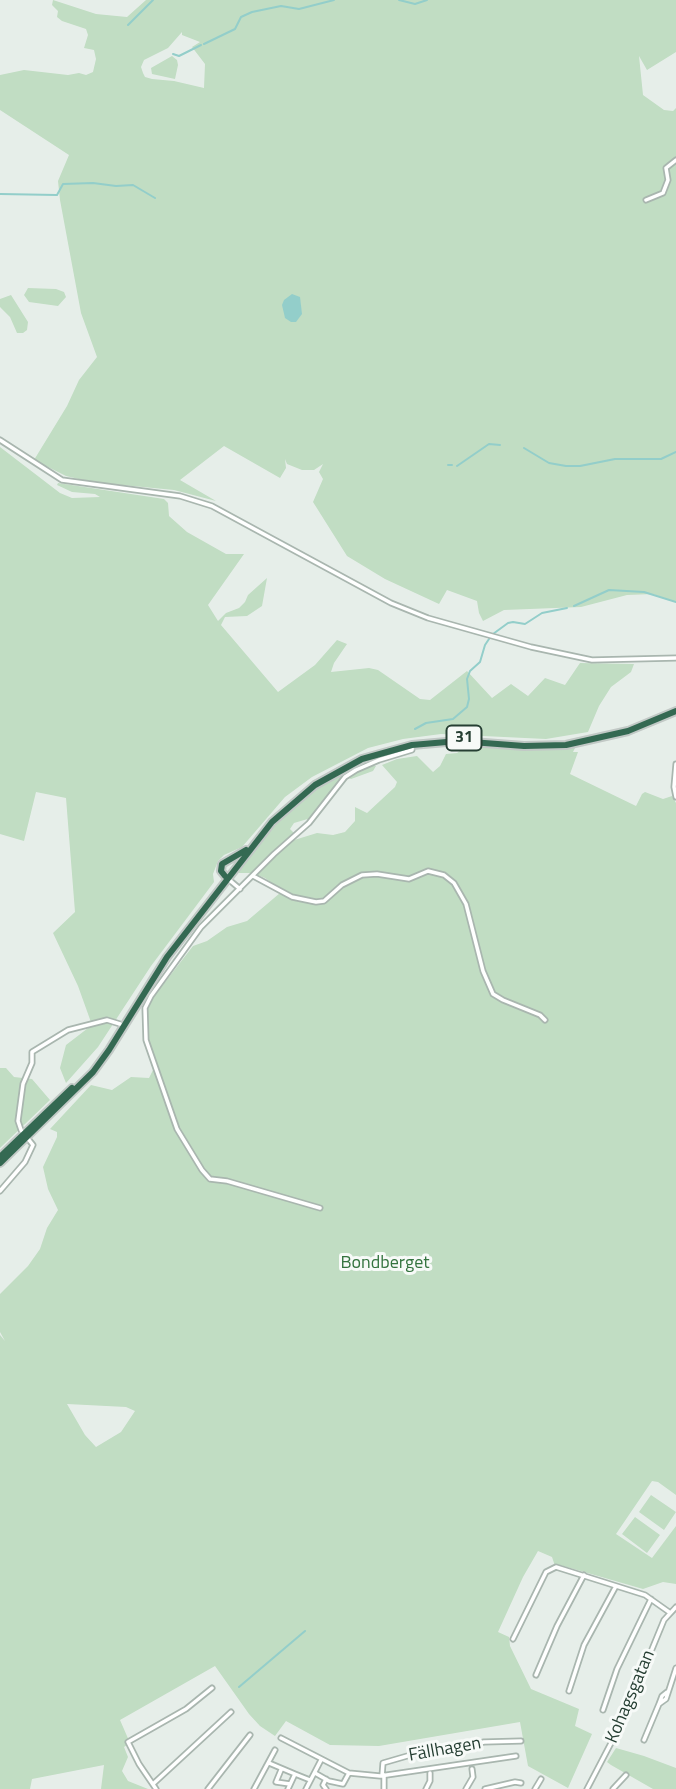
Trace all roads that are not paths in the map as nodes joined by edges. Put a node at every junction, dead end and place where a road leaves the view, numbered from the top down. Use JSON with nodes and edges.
{"nodes":[{"id":1,"x":676,"y":160,"type":"edge"},
{"id":2,"x":646,"y":200,"type":"dead end"},
{"id":3,"x":0,"y":440,"type":"edge"},
{"id":4,"x":676,"y":658,"type":"edge"},
{"id":5,"x":676,"y":709,"type":"edge"},
{"id":6,"x":412,"y":745,"type":"junction"},
{"id":7,"x":676,"y":764,"type":"edge"},
{"id":8,"x":676,"y":797,"type":"edge"},
{"id":9,"x":253,"y":876,"type":"junction"},
{"id":10,"x":227,"y":877,"type":"junction"},
{"id":11,"x":240,"y":889,"type":"junction"},
{"id":12,"x":545,"y":1020,"type":"dead end"},
{"id":13,"x":120,"y":1024,"type":"junction"},
{"id":14,"x":26,"y":1135,"type":"junction"},
{"id":15,"x":0,"y":1157,"type":"edge"},
{"id":16,"x":0,"y":1163,"type":"edge"},
{"id":17,"x":0,"y":1191,"type":"edge"},
{"id":18,"x":320,"y":1208,"type":"dead end"},
{"id":19,"x":584,"y":1575,"type":"junction"},
{"id":20,"x":616,"y":1586,"type":"junction"},
{"id":21,"x":650,"y":1599,"type":"junction"},
{"id":22,"x":676,"y":1606,"type":"edge"},
{"id":23,"x":669,"y":1612,"type":"junction"},
{"id":24,"x":513,"y":1639,"type":"dead end"},
{"id":25,"x":676,"y":1668,"type":"edge"},
{"id":26,"x":536,"y":1675,"type":"dead end"},
{"id":27,"x":212,"y":1688,"type":"dead end"},
{"id":28,"x":569,"y":1691,"type":"dead end"},
{"id":29,"x":603,"y":1710,"type":"dead end"},
{"id":30,"x":231,"y":1712,"type":"dead end"},
{"id":31,"x":250,"y":1735,"type":"dead end"},
{"id":32,"x":281,"y":1738,"type":"dead end"},
{"id":33,"x":645,"y":1740,"type":"dead end"},
{"id":34,"x":521,"y":1741,"type":"dead end"},
{"id":35,"x":275,"y":1751,"type":"dead end"},
{"id":36,"x":516,"y":1756,"type":"dead end"},
{"id":37,"x":321,"y":1760,"type":"junction"},
{"id":38,"x":269,"y":1763,"type":"junction"},
{"id":39,"x":472,"y":1769,"type":"dead end"},
{"id":40,"x":281,"y":1770,"type":"junction"},
{"id":41,"x":315,"y":1773,"type":"junction"},
{"id":42,"x":349,"y":1773,"type":"junction"},
{"id":43,"x":430,"y":1773,"type":"dead end"},
{"id":44,"x":295,"y":1774,"type":"junction"},
{"id":45,"x":626,"y":1775,"type":"dead end"},
{"id":46,"x":383,"y":1776,"type":"junction"},
{"id":47,"x":326,"y":1779,"type":"junction"},
{"id":48,"x":541,"y":1779,"type":"dead end"},
{"id":49,"x":310,"y":1780,"type":"junction"},
{"id":50,"x":521,"y":1783,"type":"dead end"},
{"id":51,"x":153,"y":1784,"type":"junction"},
{"id":52,"x":504,"y":1784,"type":"junction"},
{"id":53,"x":289,"y":1786,"type":"edge"},
{"id":54,"x":342,"y":1787,"type":"edge"},
{"id":55,"x":156,"y":1789,"type":"edge"},
{"id":56,"x":208,"y":1789,"type":"edge"},
{"id":57,"x":254,"y":1789,"type":"edge"},
{"id":58,"x":306,"y":1789,"type":"edge"},
{"id":59,"x":326,"y":1789,"type":"edge"},
{"id":60,"x":384,"y":1789,"type":"edge"},
{"id":61,"x":426,"y":1789,"type":"edge"},
{"id":62,"x":466,"y":1789,"type":"edge"},
{"id":63,"x":485,"y":1789,"type":"edge"},
{"id":64,"x":500,"y":1789,"type":"edge"},
{"id":65,"x":535,"y":1789,"type":"edge"},
{"id":66,"x":587,"y":1789,"type":"edge"},
{"id":67,"x":613,"y":1789,"type":"edge"}],
"edges":[{"from":1,"to":2,"type":"street"},
{"from":3,"to":4,"type":"street"},
{"from":5,"to":6,"type":"highway","number":"31"},
{"from":5,"to":10,"type":"highway","number":"31"},
{"from":6,"to":9,"type":"street"},
{"from":6,"to":10,"type":"highway","number":"31"},
{"from":7,"to":8,"type":"street"},
{"from":9,"to":11,"type":"street"},
{"from":9,"to":12,"type":"street"},
{"from":10,"to":11,"type":"street"},
{"from":10,"to":13,"type":"highway","number":"31"},
{"from":10,"to":14,"type":"highway","number":"31"},
{"from":11,"to":18,"type":"street"},
{"from":13,"to":14,"type":"highway","number":"31"},
{"from":13,"to":14,"type":"street"},
{"from":14,"to":15,"type":"highway","number":"31"},
{"from":14,"to":16,"type":"highway","number":"31"},
{"from":14,"to":17,"type":"street"},
{"from":19,"to":20,"type":"street"},
{"from":19,"to":24,"type":"street"},
{"from":19,"to":26,"type":"street"},
{"from":20,"to":21,"type":"street"},
{"from":20,"to":28,"type":"street"},
{"from":21,"to":23,"type":"street"},
{"from":21,"to":29,"type":"street"},
{"from":22,"to":23,"type":"street","name":"Kohagsgatan"},
{"from":23,"to":66,"type":"street","name":"Kohagsgatan"},
{"from":25,"to":33,"type":"street"},
{"from":27,"to":51,"type":"street"},
{"from":30,"to":51,"type":"street"},
{"from":31,"to":56,"type":"street"},
{"from":32,"to":37,"type":"street","name":"Fällhagen"},
{"from":34,"to":46,"type":"street","name":"Fällhagen"},
{"from":35,"to":38,"type":"street"},
{"from":36,"to":46,"type":"street","name":"Fällhagen"},
{"from":37,"to":41,"type":"street"},
{"from":37,"to":42,"type":"street","name":"Fällhagen"},
{"from":38,"to":40,"type":"street"},
{"from":38,"to":57,"type":"street"},
{"from":39,"to":62,"type":"street"},
{"from":40,"to":44,"type":"street"},
{"from":40,"to":53,"type":"street"},
{"from":41,"to":47,"type":"street"},
{"from":41,"to":49,"type":"street"},
{"from":42,"to":46,"type":"street","name":"Fällhagen"},
{"from":42,"to":54,"type":"street"},
{"from":43,"to":61,"type":"street"},
{"from":44,"to":49,"type":"street"},
{"from":44,"to":53,"type":"street"},
{"from":45,"to":67,"type":"street"},
{"from":46,"to":60,"type":"street"},
{"from":47,"to":54,"type":"street"},
{"from":47,"to":59,"type":"street"},
{"from":48,"to":65,"type":"street"},
{"from":49,"to":58,"type":"street"},
{"from":50,"to":52,"type":"street"},
{"from":51,"to":55,"type":"street"},
{"from":52,"to":63,"type":"street"},
{"from":52,"to":64,"type":"street"}]}
